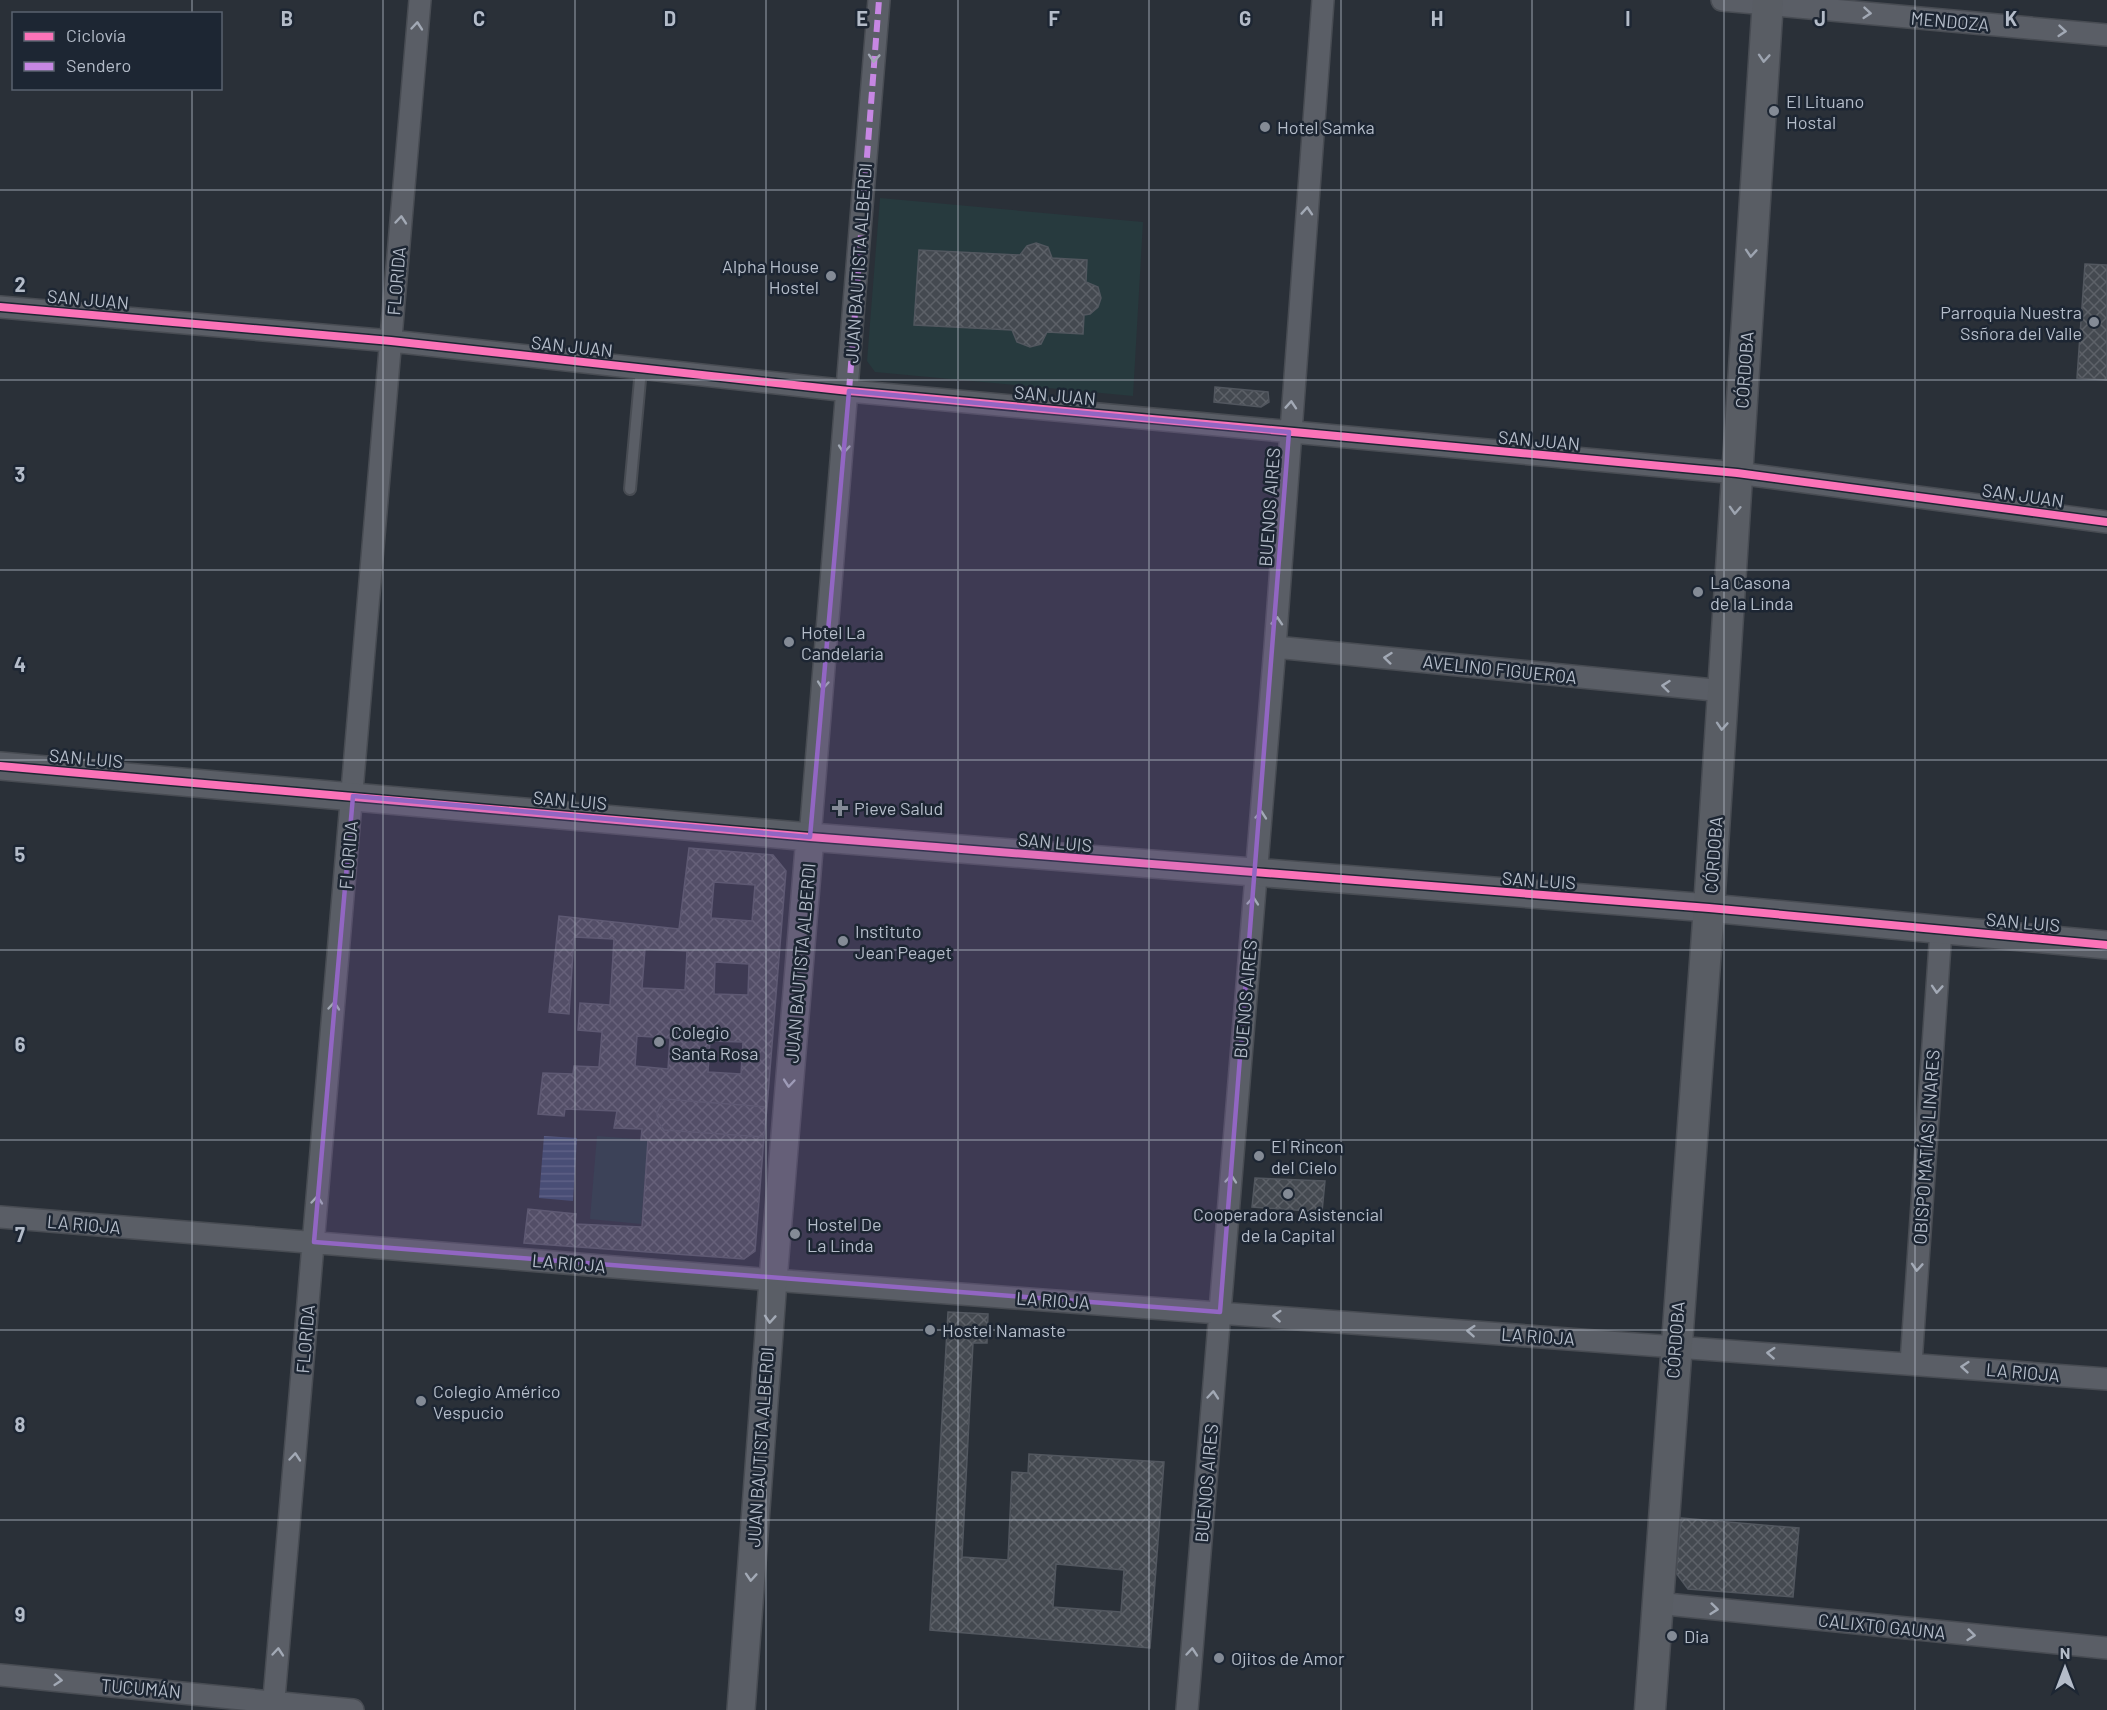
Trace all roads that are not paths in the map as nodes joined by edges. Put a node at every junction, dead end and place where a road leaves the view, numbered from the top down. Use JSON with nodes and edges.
{"nodes":[{"id":1,"x":420,"y":0,"type":"edge"},
{"id":2,"x":879,"y":0,"type":"edge"},
{"id":3,"x":1323,"y":0,"type":"edge"},
{"id":4,"x":1722,"y":0,"type":"edge"},
{"id":5,"x":1768,"y":2,"type":"edge"},
{"id":6,"x":2107,"y":35,"type":"edge"},
{"id":7,"x":0,"y":306,"type":"edge"},
{"id":8,"x":391,"y":341,"type":"junction"},
{"id":9,"x":641,"y":369,"type":"junction"},
{"id":10,"x":849,"y":391,"type":"junction"},
{"id":11,"x":1289,"y":432,"type":"junction"},
{"id":12,"x":1737,"y":473,"type":"junction"},
{"id":13,"x":630,"y":489,"type":"dead end"},
{"id":14,"x":2107,"y":522,"type":"edge"},
{"id":15,"x":1275,"y":647,"type":"junction"},
{"id":16,"x":1724,"y":691,"type":"junction"},
{"id":17,"x":0,"y":766,"type":"edge"},
{"id":18,"x":353,"y":796,"type":"junction"},
{"id":19,"x":810,"y":837,"type":"junction"},
{"id":20,"x":1255,"y":873,"type":"junction"},
{"id":21,"x":1709,"y":908,"type":"junction"},
{"id":22,"x":1941,"y":930,"type":"junction"},
{"id":23,"x":2107,"y":945,"type":"edge"},
{"id":24,"x":0,"y":1217,"type":"edge"},
{"id":25,"x":314,"y":1242,"type":"junction"},
{"id":26,"x":773,"y":1280,"type":"junction"},
{"id":27,"x":1220,"y":1312,"type":"junction"},
{"id":28,"x":1675,"y":1346,"type":"junction"},
{"id":29,"x":1911,"y":1363,"type":"junction"},
{"id":30,"x":2107,"y":1379,"type":"edge"},
{"id":31,"x":1656,"y":1603,"type":"junction"},
{"id":32,"x":2107,"y":1648,"type":"edge"},
{"id":33,"x":0,"y":1675,"type":"edge"},
{"id":34,"x":273,"y":1705,"type":"edge"},
{"id":35,"x":353,"y":1710,"type":"edge"},
{"id":36,"x":741,"y":1710,"type":"edge"},
{"id":37,"x":1187,"y":1710,"type":"edge"},
{"id":38,"x":1650,"y":1710,"type":"edge"}],
"edges":[{"from":8,"to":1,"type":"street","name":"FLORIDA","one_way":true},
{"from":2,"to":10,"type":"street","name":"JUAN BAUTISTA ALBERDI","one_way":true},
{"from":11,"to":3,"type":"street","name":"BUENOS AIRES","one_way":true},
{"from":4,"to":5,"type":"street","name":"MENDOZA"},
{"from":5,"to":6,"type":"street","name":"MENDOZA","one_way":true},
{"from":5,"to":12,"type":"main road","name":"CÓRDOBA","one_way":true},
{"from":7,"to":8,"type":"street","name":"SAN JUAN"},
{"from":8,"to":9,"type":"street","name":"SAN JUAN"},
{"from":8,"to":18,"type":"street","name":"FLORIDA"},
{"from":9,"to":10,"type":"street","name":"SAN JUAN"},
{"from":9,"to":13,"type":"lane"},
{"from":10,"to":11,"type":"street","name":"SAN JUAN"},
{"from":10,"to":19,"type":"street","name":"JUAN BAUTISTA ALBERDI","one_way":true},
{"from":11,"to":12,"type":"street","name":"SAN JUAN"},
{"from":15,"to":11,"type":"street","name":"BUENOS AIRES","one_way":true},
{"from":12,"to":14,"type":"street","name":"SAN JUAN"},
{"from":12,"to":16,"type":"main road","name":"CÓRDOBA","one_way":true},
{"from":16,"to":15,"type":"street","name":"AVELINO FIGUEROA","one_way":true},
{"from":20,"to":15,"type":"street","name":"BUENOS AIRES","one_way":true},
{"from":16,"to":21,"type":"main road","name":"CÓRDOBA","one_way":true},
{"from":17,"to":18,"type":"street","name":"SAN LUIS"},
{"from":18,"to":19,"type":"street","name":"SAN LUIS"},
{"from":25,"to":18,"type":"street","name":"FLORIDA","one_way":true},
{"from":19,"to":20,"type":"street","name":"SAN LUIS"},
{"from":19,"to":26,"type":"street","name":"JUAN BAUTISTA ALBERDI","one_way":true},
{"from":20,"to":21,"type":"street","name":"SAN LUIS"},
{"from":27,"to":20,"type":"street","name":"BUENOS AIRES","one_way":true},
{"from":21,"to":22,"type":"street","name":"SAN LUIS"},
{"from":21,"to":28,"type":"main road","name":"CÓRDOBA"},
{"from":22,"to":23,"type":"street","name":"SAN LUIS"},
{"from":22,"to":29,"type":"street","name":"OBISPO MATÍAS LINARES","one_way":true},
{"from":24,"to":25,"type":"street","name":"LA RIOJA"},
{"from":25,"to":26,"type":"street","name":"LA RIOJA"},
{"from":34,"to":25,"type":"street","name":"FLORIDA","one_way":true},
{"from":26,"to":27,"type":"street","name":"LA RIOJA"},
{"from":26,"to":36,"type":"street","name":"JUAN BAUTISTA ALBERDI","one_way":true},
{"from":28,"to":27,"type":"street","name":"LA RIOJA","one_way":true},
{"from":37,"to":27,"type":"street","name":"BUENOS AIRES","one_way":true},
{"from":29,"to":28,"type":"street","name":"LA RIOJA","one_way":true},
{"from":28,"to":31,"type":"main road","name":"CÓRDOBA"},
{"from":30,"to":29,"type":"street","name":"LA RIOJA","one_way":true},
{"from":31,"to":32,"type":"street","name":"CALIXTO GAUNA","one_way":true},
{"from":31,"to":38,"type":"main road","name":"CÓRDOBA"},
{"from":33,"to":34,"type":"street","name":"TUCUMÁN","one_way":true},
{"from":34,"to":35,"type":"street","name":"TUCUMÁN"}]}
